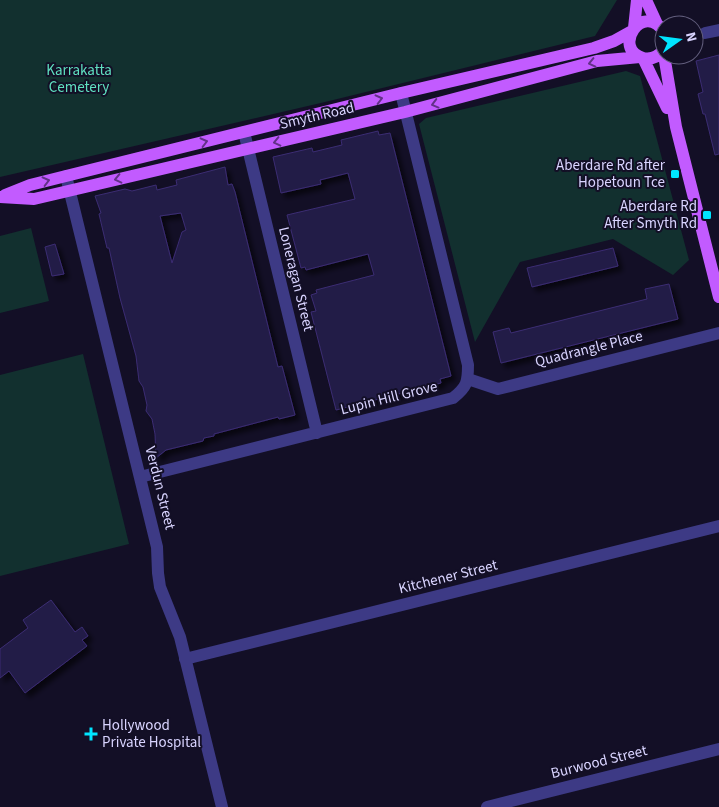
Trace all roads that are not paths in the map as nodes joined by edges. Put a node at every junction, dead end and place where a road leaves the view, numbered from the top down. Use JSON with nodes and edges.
{"nodes":[{"id":1,"x":637,"y":0,"type":"edge"},
{"id":2,"x":646,"y":0,"type":"edge"},
{"id":3,"x":654,"y":15,"type":"edge"},
{"id":4,"x":654,"y":25,"type":"edge"},
{"id":5,"x":633,"y":29,"type":"junction"},
{"id":6,"x":719,"y":30,"type":"edge"},
{"id":7,"x":705,"y":33,"type":"dead end"},
{"id":8,"x":641,"y":57,"type":"junction"},
{"id":9,"x":654,"y":57,"type":"edge"},
{"id":10,"x":666,"y":65,"type":"edge"},
{"id":11,"x":401,"y":93,"type":"junction"},
{"id":12,"x":405,"y":112,"type":"junction"},
{"id":13,"x":676,"y":127,"type":"junction"},
{"id":14,"x":244,"y":132,"type":"junction"},
{"id":15,"x":248,"y":149,"type":"junction"},
{"id":16,"x":66,"y":176,"type":"junction"},
{"id":17,"x":69,"y":190,"type":"junction"},
{"id":18,"x":0,"y":197,"type":"edge"},
{"id":19,"x":719,"y":297,"type":"edge"},
{"id":20,"x":719,"y":333,"type":"edge"},
{"id":21,"x":468,"y":379,"type":"junction"},
{"id":22,"x":317,"y":433,"type":"junction"},
{"id":23,"x":140,"y":477,"type":"junction"},
{"id":24,"x":719,"y":526,"type":"edge"},
{"id":25,"x":185,"y":659,"type":"junction"},
{"id":26,"x":719,"y":749,"type":"edge"},
{"id":27,"x":222,"y":807,"type":"edge"},
{"id":28,"x":487,"y":807,"type":"edge"}],
"edges":[{"from":1,"to":5,"type":"main road"},
{"from":2,"to":3,"type":"main road"},
{"from":4,"to":5,"type":"main road","name":"Smyth Road"},
{"from":5,"to":8,"type":"main road"},
{"from":5,"to":11,"type":"main road","name":"Smyth Road"},
{"from":6,"to":7,"type":"street"},
{"from":8,"to":9,"type":"main road","name":"Smyth Road"},
{"from":8,"to":12,"type":"main road","name":"Smyth Road","one_way":true},
{"from":8,"to":13,"type":"main road"},
{"from":10,"to":13,"type":"main road"},
{"from":11,"to":12,"type":"street"},
{"from":14,"to":11,"type":"main road","name":"Smyth Road","one_way":true},
{"from":12,"to":15,"type":"main road","name":"Smyth Road","one_way":true},
{"from":12,"to":21,"type":"street"},
{"from":13,"to":19,"type":"main road"},
{"from":14,"to":15,"type":"street","name":"Loneragan Street"},
{"from":16,"to":14,"type":"main road","name":"Smyth Road","one_way":true},
{"from":15,"to":17,"type":"main road","name":"Smyth Road","one_way":true},
{"from":15,"to":22,"type":"street","name":"Loneragan Street"},
{"from":16,"to":17,"type":"street","name":"Verdun Street"},
{"from":18,"to":16,"type":"main road","name":"Smyth Road","one_way":true},
{"from":17,"to":18,"type":"main road","name":"Smyth Road"},
{"from":17,"to":23,"type":"street","name":"Verdun Street"},
{"from":20,"to":21,"type":"street","name":"Quadrangle Place"},
{"from":21,"to":22,"type":"street","name":"Lupin Hill Grove"},
{"from":22,"to":23,"type":"street","name":"Lupin Hill Grove"},
{"from":23,"to":25,"type":"street","name":"Verdun Street"},
{"from":24,"to":25,"type":"street","name":"Kitchener Street"},
{"from":25,"to":27,"type":"street","name":"Verdun Street"},
{"from":26,"to":28,"type":"street","name":"Burwood Street"}]}
